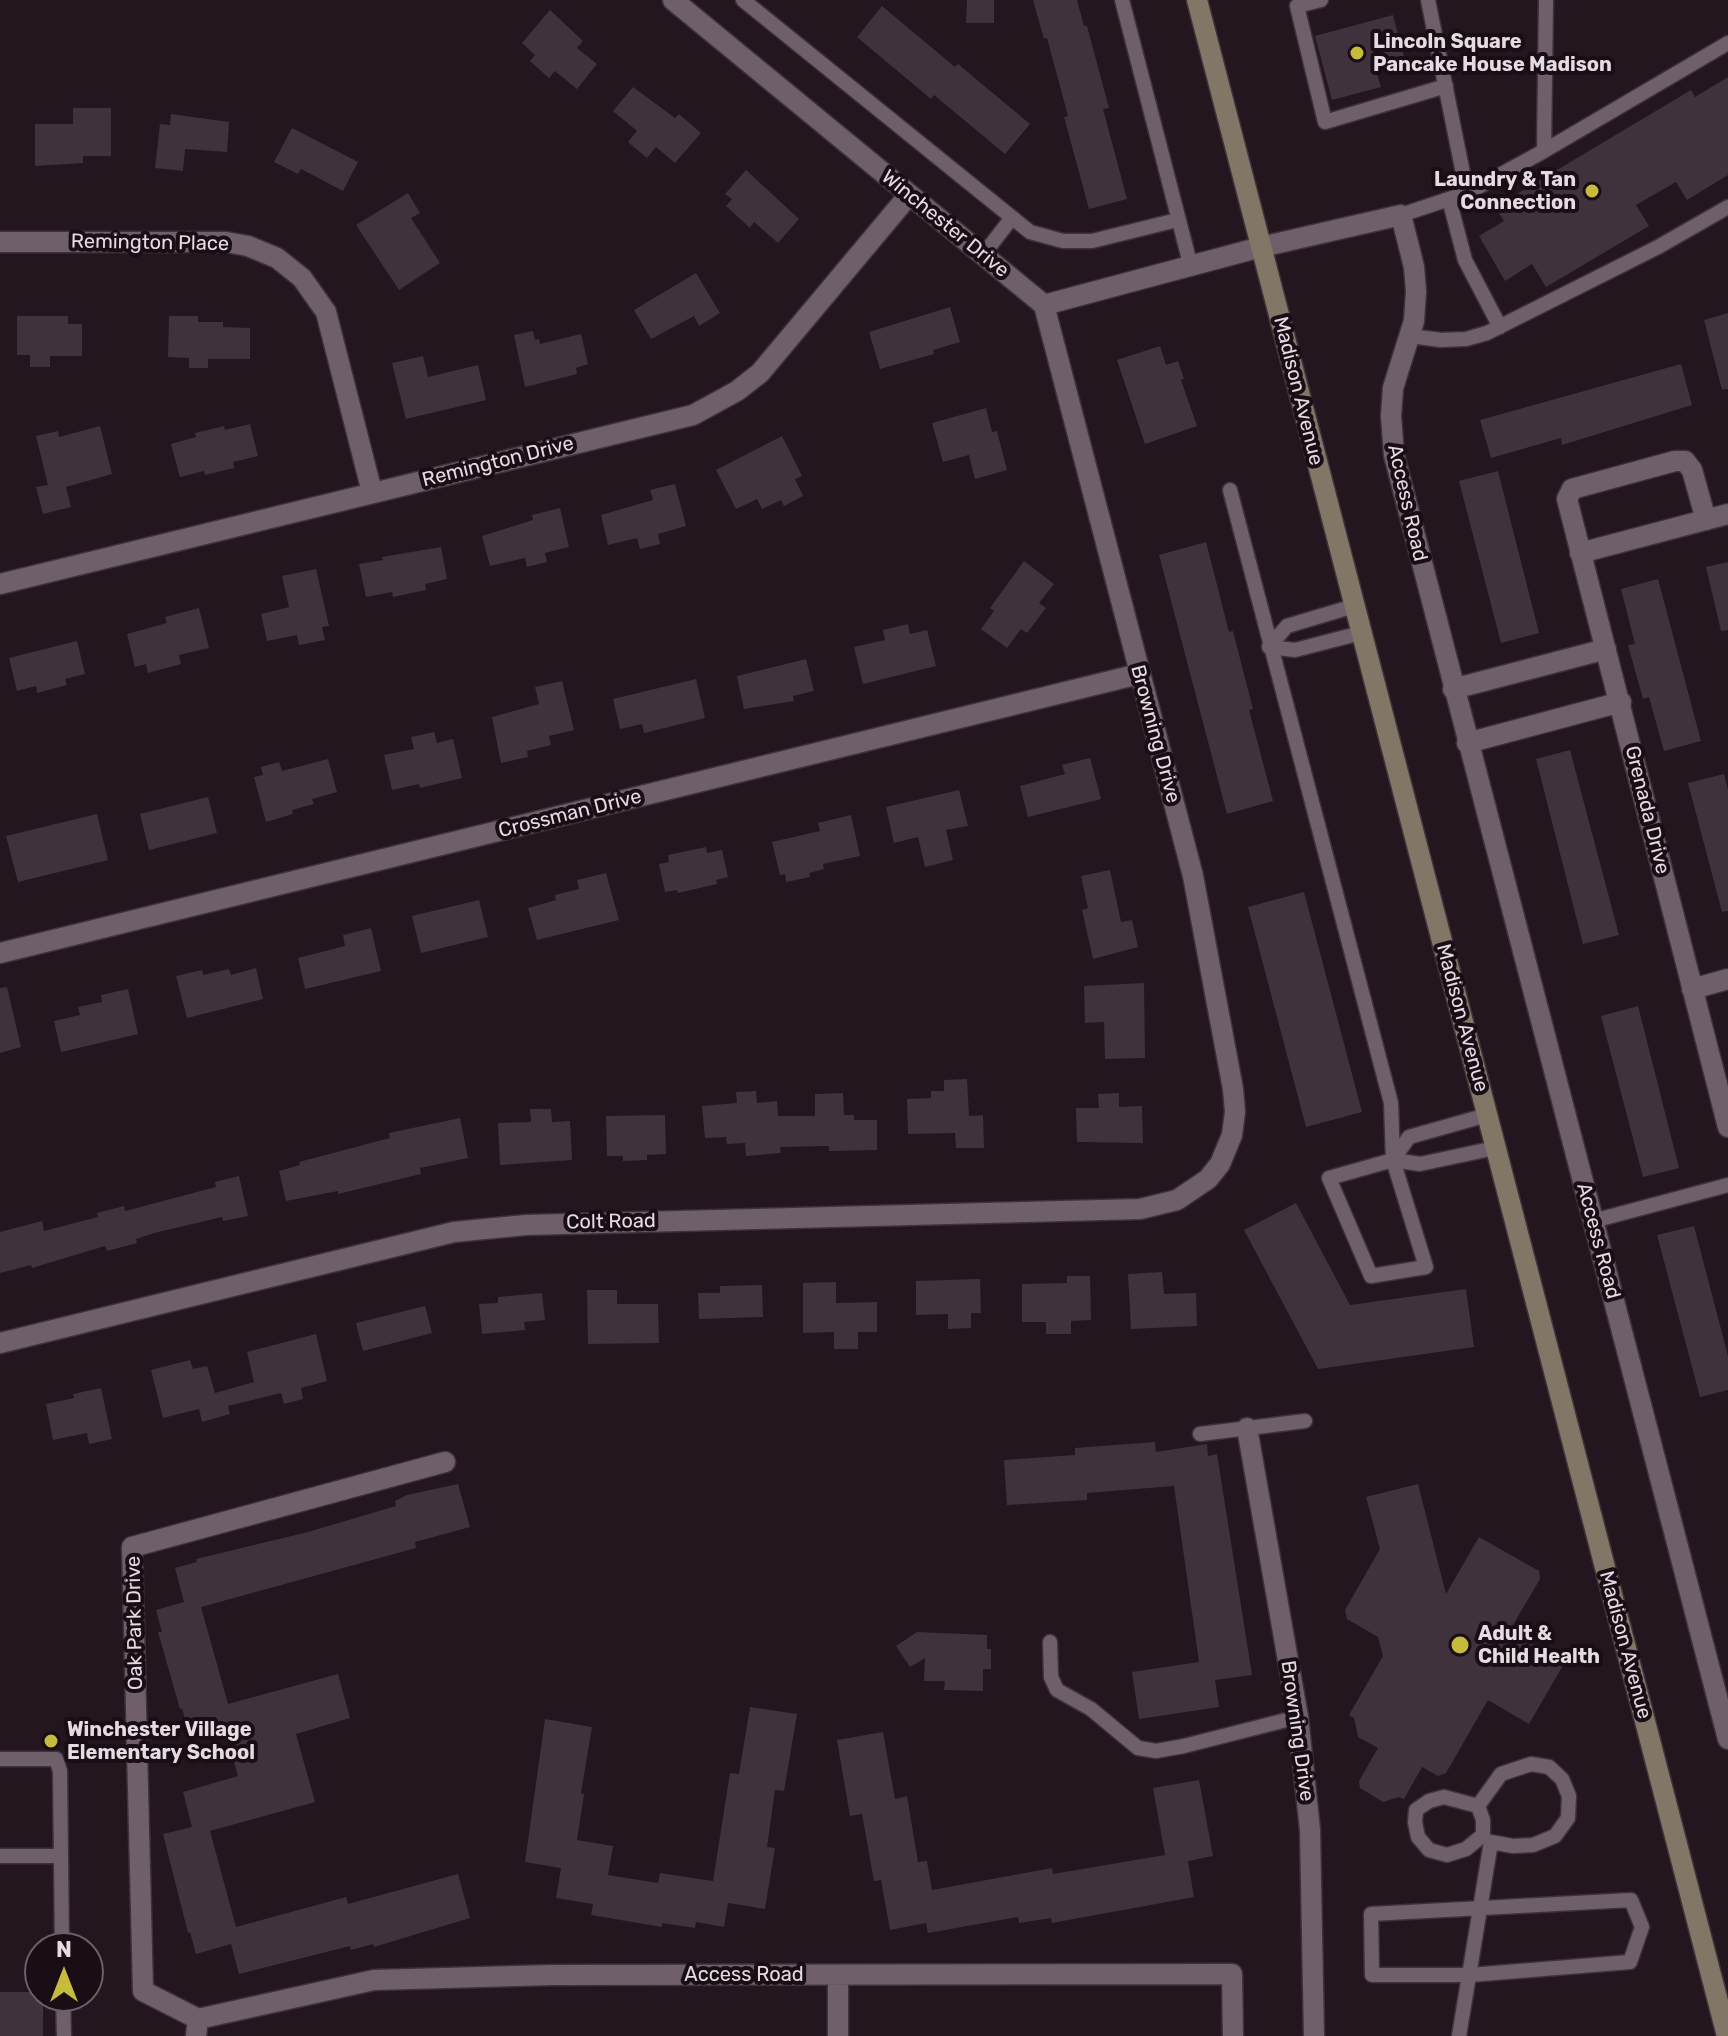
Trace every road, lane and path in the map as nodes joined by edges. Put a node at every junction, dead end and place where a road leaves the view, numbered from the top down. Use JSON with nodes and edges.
{"nodes":[{"id":1,"x":673,"y":0,"type":"edge"},
{"id":2,"x":743,"y":0,"type":"edge"},
{"id":3,"x":1122,"y":0,"type":"edge"},
{"id":4,"x":1197,"y":0,"type":"edge"},
{"id":5,"x":1321,"y":0,"type":"edge"},
{"id":6,"x":1428,"y":0,"type":"edge"},
{"id":7,"x":1546,"y":0,"type":"edge"},
{"id":8,"x":1728,"y":43,"type":"edge"},
{"id":9,"x":1446,"y":86,"type":"junction"},
{"id":10,"x":1544,"y":151,"type":"junction"},
{"id":11,"x":1467,"y":193,"type":"junction"},
{"id":12,"x":909,"y":195,"type":"junction"},
{"id":13,"x":1449,"y":199,"type":"junction"},
{"id":14,"x":1728,"y":207,"type":"edge"},
{"id":15,"x":1401,"y":215,"type":"junction"},
{"id":16,"x":1011,"y":219,"type":"junction"},
{"id":17,"x":1177,"y":220,"type":"junction"},
{"id":18,"x":0,"y":242,"type":"edge"},
{"id":19,"x":1261,"y":247,"type":"junction"},
{"id":20,"x":983,"y":255,"type":"junction"},
{"id":21,"x":1191,"y":267,"type":"junction"},
{"id":22,"x":1044,"y":305,"type":"junction"},
{"id":23,"x":1500,"y":327,"type":"junction"},
{"id":24,"x":1410,"y":336,"type":"junction"},
{"id":25,"x":1230,"y":490,"type":"dead end"},
{"id":26,"x":372,"y":492,"type":"junction"},
{"id":27,"x":1728,"y":514,"type":"edge"},
{"id":28,"x":1706,"y":520,"type":"junction"},
{"id":29,"x":1580,"y":553,"type":"junction"},
{"id":30,"x":0,"y":584,"type":"edge"},
{"id":31,"x":1354,"y":606,"type":"junction"},
{"id":32,"x":1361,"y":633,"type":"junction"},
{"id":33,"x":1269,"y":647,"type":"junction"},
{"id":34,"x":1606,"y":649,"type":"junction"},
{"id":35,"x":1139,"y":674,"type":"junction"},
{"id":36,"x":1453,"y":689,"type":"junction"},
{"id":37,"x":1621,"y":702,"type":"junction"},
{"id":38,"x":1467,"y":743,"type":"junction"},
{"id":39,"x":0,"y":953,"type":"edge"},
{"id":40,"x":1728,"y":979,"type":"edge"},
{"id":41,"x":1692,"y":989,"type":"junction"},
{"id":42,"x":1721,"y":1069,"type":"edge"},
{"id":43,"x":1487,"y":1115,"type":"junction"},
{"id":44,"x":1728,"y":1127,"type":"edge"},
{"id":45,"x":1495,"y":1148,"type":"junction"},
{"id":46,"x":1393,"y":1160,"type":"junction"},
{"id":47,"x":1220,"y":1164,"type":"joint"},
{"id":48,"x":1728,"y":1185,"type":"edge"},
{"id":49,"x":1593,"y":1221,"type":"junction"},
{"id":50,"x":0,"y":1343,"type":"edge"},
{"id":51,"x":1305,"y":1421,"type":"dead end"},
{"id":52,"x":1247,"y":1428,"type":"junction"},
{"id":53,"x":1200,"y":1434,"type":"dead end"},
{"id":54,"x":445,"y":1462,"type":"dead end"},
{"id":55,"x":1050,"y":1642,"type":"dead end"},
{"id":56,"x":1298,"y":1717,"type":"junction"},
{"id":57,"x":1728,"y":1737,"type":"edge"},
{"id":58,"x":0,"y":1759,"type":"edge"},
{"id":59,"x":1478,"y":1806,"type":"junction"},
{"id":60,"x":1487,"y":1838,"type":"junction"},
{"id":61,"x":0,"y":1856,"type":"edge"},
{"id":62,"x":60,"y":1856,"type":"junction"},
{"id":63,"x":1480,"y":1907,"type":"junction"},
{"id":64,"x":62,"y":1932,"type":"edge"},
{"id":65,"x":838,"y":1975,"type":"junction"},
{"id":66,"x":1470,"y":1975,"type":"junction"},
{"id":67,"x":63,"y":2012,"type":"edge"},
{"id":68,"x":197,"y":2028,"type":"edge"},
{"id":69,"x":64,"y":2036,"type":"edge"},
{"id":70,"x":838,"y":2036,"type":"edge"},
{"id":71,"x":1233,"y":2036,"type":"edge"},
{"id":72,"x":1314,"y":2036,"type":"edge"},
{"id":73,"x":1459,"y":2036,"type":"edge"},
{"id":74,"x":1727,"y":2036,"type":"edge"}],
"edges":[{"from":1,"to":12,"type":"street","name":"Winchester Drive"},
{"from":2,"to":16,"type":"lane"},
{"from":3,"to":17,"type":"lane"},
{"from":4,"to":19,"type":"main road","name":"Madison Avenue"},
{"from":5,"to":9,"type":"lane"},
{"from":6,"to":9,"type":"lane"},
{"from":7,"to":10,"type":"lane"},
{"from":8,"to":10,"type":"lane"},
{"from":9,"to":11,"type":"lane"},
{"from":10,"to":11,"type":"lane"},
{"from":11,"to":13,"type":"lane"},
{"from":12,"to":20,"type":"street","name":"Winchester Drive"},
{"from":12,"to":26,"type":"street","name":"Remington Drive"},
{"from":13,"to":15,"type":"lane"},
{"from":13,"to":23,"type":"lane"},
{"from":14,"to":23,"type":"lane"},
{"from":15,"to":19,"type":"street"},
{"from":15,"to":24,"type":"street","name":"Access Road"},
{"from":16,"to":17,"type":"lane"},
{"from":16,"to":20,"type":"lane"},
{"from":17,"to":21,"type":"lane"},
{"from":18,"to":26,"type":"street","name":"Remington Place"},
{"from":19,"to":21,"type":"street"},
{"from":19,"to":31,"type":"main road","name":"Madison Avenue"},
{"from":20,"to":22,"type":"street","name":"Winchester Drive"},
{"from":21,"to":22,"type":"street"},
{"from":22,"to":35,"type":"street","name":"Browning Drive"},
{"from":23,"to":24,"type":"lane"},
{"from":24,"to":36,"type":"street","name":"Access Road"},
{"from":25,"to":33,"type":"lane"},
{"from":26,"to":30,"type":"street","name":"Remington Drive"},
{"from":27,"to":28,"type":"street"},
{"from":28,"to":29,"type":"street"},
{"from":28,"to":29,"type":"street","name":"Grenada Drive"},
{"from":29,"to":34,"type":"street","name":"Grenada Drive"},
{"from":31,"to":32,"type":"main road","name":"Madison Avenue"},
{"from":31,"to":33,"type":"lane"},
{"from":32,"to":33,"type":"lane"},
{"from":32,"to":43,"type":"main road","name":"Madison Avenue"},
{"from":33,"to":46,"type":"lane"},
{"from":34,"to":36,"type":"street"},
{"from":34,"to":37,"type":"street","name":"Grenada Drive"},
{"from":35,"to":39,"type":"street","name":"Crossman Drive"},
{"from":35,"to":47,"type":"street","name":"Browning Drive"},
{"from":36,"to":38,"type":"street","name":"Access Road"},
{"from":37,"to":38,"type":"street"},
{"from":37,"to":41,"type":"street","name":"Grenada Drive"},
{"from":38,"to":49,"type":"street","name":"Access Road"},
{"from":40,"to":41,"type":"street"},
{"from":41,"to":42,"type":"street","name":"Grenada Drive"},
{"from":42,"to":44,"type":"street","name":"Grenada Drive"},
{"from":43,"to":45,"type":"main road","name":"Madison Avenue"},
{"from":43,"to":46,"type":"lane"},
{"from":45,"to":46,"type":"lane"},
{"from":45,"to":74,"type":"main road","name":"Madison Avenue"},
{"from":46,"to":46,"type":"lane"},
{"from":47,"to":50,"type":"street","name":"Colt Road"},
{"from":48,"to":49,"type":"lane"},
{"from":49,"to":57,"type":"street","name":"Access Road"},
{"from":51,"to":52,"type":"lane"},
{"from":52,"to":53,"type":"lane"},
{"from":52,"to":56,"type":"street","name":"Browning Drive"},
{"from":54,"to":68,"type":"street","name":"Oak Park Drive"},
{"from":55,"to":56,"type":"lane"},
{"from":56,"to":72,"type":"street","name":"Browning Drive"},
{"from":58,"to":62,"type":"lane"},
{"from":59,"to":60,"type":"lane"},
{"from":59,"to":60,"type":"lane"},
{"from":59,"to":60,"type":"lane"},
{"from":60,"to":63,"type":"lane"},
{"from":61,"to":62,"type":"lane"},
{"from":62,"to":64,"type":"lane"},
{"from":63,"to":66,"type":"lane"},
{"from":63,"to":66,"type":"lane"},
{"from":63,"to":66,"type":"lane"},
{"from":65,"to":68,"type":"street","name":"Access Road"},
{"from":65,"to":70,"type":"street"},
{"from":65,"to":71,"type":"street","name":"Access Road"},
{"from":66,"to":73,"type":"lane"},
{"from":67,"to":69,"type":"lane"}]}
